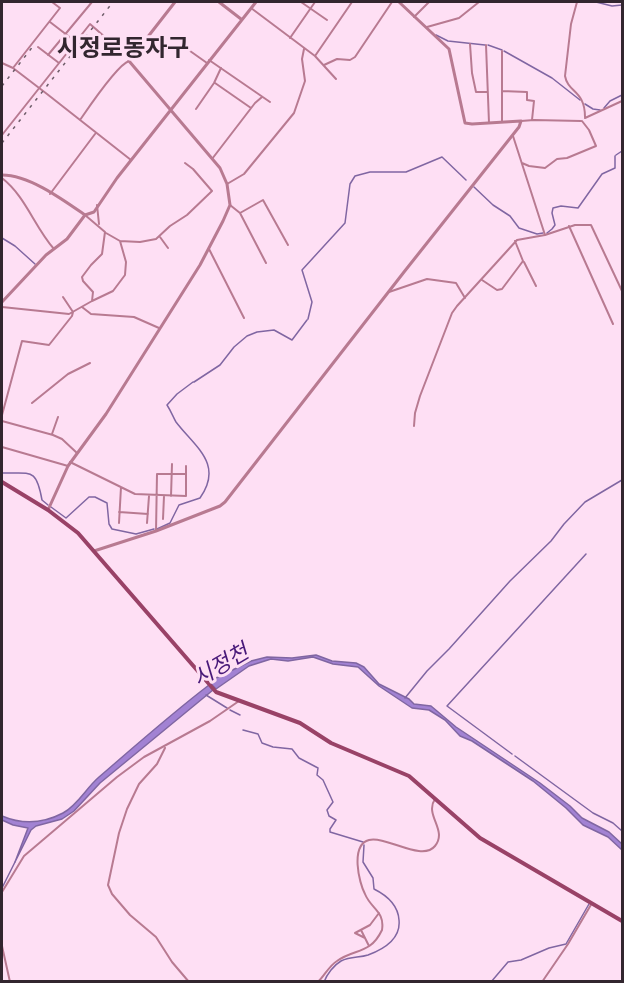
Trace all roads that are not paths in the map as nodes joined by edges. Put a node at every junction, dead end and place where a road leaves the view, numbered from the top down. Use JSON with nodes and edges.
{"nodes":[{"id":1,"x":52,"y":2,"type":"edge"},
{"id":2,"x":92,"y":2,"type":"edge"},
{"id":3,"x":175,"y":2,"type":"edge"},
{"id":4,"x":219,"y":2,"type":"edge"},
{"id":5,"x":256,"y":2,"type":"edge"},
{"id":6,"x":301,"y":2,"type":"edge"},
{"id":7,"x":315,"y":2,"type":"edge"},
{"id":8,"x":352,"y":2,"type":"edge"},
{"id":9,"x":392,"y":2,"type":"edge"},
{"id":10,"x":399,"y":2,"type":"edge"},
{"id":11,"x":429,"y":2,"type":"edge"},
{"id":12,"x":479,"y":2,"type":"edge"},
{"id":13,"x":577,"y":2,"type":"edge"},
{"id":14,"x":225,"y":3,"type":"edge"},
{"id":15,"x":251,"y":8,"type":"junction"},
{"id":16,"x":310,"y":9,"type":"junction"},
{"id":17,"x":414,"y":17,"type":"junction"},
{"id":18,"x":242,"y":19,"type":"junction"},
{"id":19,"x":327,"y":20,"type":"dead end"},
{"id":20,"x":49,"y":21,"type":"junction"},
{"id":21,"x":424,"y":27,"type":"junction"},
{"id":22,"x":66,"y":34,"type":"junction"},
{"id":23,"x":290,"y":38,"type":"junction"},
{"id":24,"x":76,"y":42,"type":"junction"},
{"id":25,"x":470,"y":44,"type":"dead end"},
{"id":26,"x":486,"y":45,"type":"dead end"},
{"id":27,"x":183,"y":46,"type":"dead end"},
{"id":28,"x":38,"y":47,"type":"dead end"},
{"id":29,"x":304,"y":49,"type":"junction"},
{"id":30,"x":502,"y":51,"type":"dead end"},
{"id":31,"x":48,"y":55,"type":"junction"},
{"id":32,"x":315,"y":56,"type":"junction"},
{"id":33,"x":129,"y":59,"type":"junction"},
{"id":34,"x":208,"y":62,"type":"junction"},
{"id":35,"x":2,"y":63,"type":"edge"},
{"id":36,"x":59,"y":63,"type":"junction"},
{"id":37,"x":324,"y":65,"type":"junction"},
{"id":38,"x":13,"y":68,"type":"junction"},
{"id":39,"x":220,"y":68,"type":"junction"},
{"id":40,"x":336,"y":79,"type":"dead end"},
{"id":41,"x":215,"y":83,"type":"junction"},
{"id":42,"x":39,"y":88,"type":"junction"},
{"id":43,"x":502,"y":91,"type":"junction"},
{"id":44,"x":487,"y":92,"type":"junction"},
{"id":45,"x":262,"y":97,"type":"junction"},
{"id":46,"x":622,"y":101,"type":"edge"},
{"id":47,"x":270,"y":102,"type":"dead end"},
{"id":48,"x":250,"y":108,"type":"junction"},
{"id":49,"x":196,"y":109,"type":"dead end"},
{"id":50,"x":170,"y":110,"type":"junction"},
{"id":51,"x":585,"y":117,"type":"junction"},
{"id":52,"x":80,"y":120,"type":"junction"},
{"id":53,"x":532,"y":120,"type":"junction"},
{"id":54,"x":582,"y":120,"type":"junction"},
{"id":55,"x":521,"y":121,"type":"junction"},
{"id":56,"x":501,"y":122,"type":"junction"},
{"id":57,"x":489,"y":123,"type":"junction"},
{"id":58,"x":96,"y":133,"type":"junction"},
{"id":59,"x":2,"y":135,"type":"edge"},
{"id":60,"x":513,"y":136,"type":"junction"},
{"id":61,"x":212,"y":159,"type":"junction"},
{"id":62,"x":131,"y":160,"type":"junction"},
{"id":63,"x":185,"y":163,"type":"dead end"},
{"id":64,"x":522,"y":163,"type":"junction"},
{"id":65,"x":2,"y":177,"type":"edge"},
{"id":66,"x":227,"y":184,"type":"junction"},
{"id":67,"x":50,"y":194,"type":"junction"},
{"id":68,"x":230,"y":205,"type":"junction"},
{"id":69,"x":97,"y":206,"type":"junction"},
{"id":70,"x":240,"y":213,"type":"junction"},
{"id":71,"x":85,"y":215,"type":"junction"},
{"id":72,"x":100,"y":226,"type":"junction"},
{"id":73,"x":569,"y":226,"type":"junction"},
{"id":74,"x":105,"y":232,"type":"junction"},
{"id":75,"x":545,"y":235,"type":"junction"},
{"id":76,"x":160,"y":237,"type":"junction"},
{"id":77,"x":120,"y":241,"type":"junction"},
{"id":78,"x":514,"y":241,"type":"junction"},
{"id":79,"x":288,"y":245,"type":"dead end"},
{"id":80,"x":168,"y":248,"type":"dead end"},
{"id":81,"x":54,"y":249,"type":"junction"},
{"id":82,"x":209,"y":249,"type":"junction"},
{"id":83,"x":523,"y":261,"type":"junction"},
{"id":84,"x":266,"y":263,"type":"dead end"},
{"id":85,"x":482,"y":280,"type":"junction"},
{"id":86,"x":536,"y":285,"type":"dead end"},
{"id":87,"x":622,"y":291,"type":"edge"},
{"id":88,"x":389,"y":292,"type":"junction"},
{"id":89,"x":63,"y":297,"type":"dead end"},
{"id":90,"x":465,"y":298,"type":"junction"},
{"id":91,"x":92,"y":301,"type":"junction"},
{"id":92,"x":2,"y":302,"type":"edge"},
{"id":93,"x":2,"y":307,"type":"edge"},
{"id":94,"x":82,"y":307,"type":"junction"},
{"id":95,"x":74,"y":312,"type":"junction"},
{"id":96,"x":244,"y":318,"type":"dead end"},
{"id":97,"x":613,"y":324,"type":"dead end"},
{"id":98,"x":159,"y":329,"type":"junction"},
{"id":99,"x":90,"y":363,"type":"dead end"},
{"id":100,"x":32,"y":403,"type":"dead end"},
{"id":101,"x":2,"y":415,"type":"edge"},
{"id":102,"x":58,"y":417,"type":"dead end"},
{"id":103,"x":2,"y":421,"type":"edge"},
{"id":104,"x":414,"y":426,"type":"dead end"},
{"id":105,"x":52,"y":434,"type":"junction"},
{"id":106,"x":2,"y":447,"type":"edge"},
{"id":107,"x":77,"y":453,"type":"junction"},
{"id":108,"x":69,"y":464,"type":"junction"},
{"id":109,"x":172,"y":464,"type":"dead end"},
{"id":110,"x":186,"y":466,"type":"dead end"},
{"id":111,"x":171,"y":474,"type":"junction"},
{"id":112,"x":186,"y":474,"type":"junction"},
{"id":113,"x":2,"y":482,"type":"edge"},
{"id":114,"x":121,"y":487,"type":"junction"},
{"id":115,"x":149,"y":495,"type":"junction"},
{"id":116,"x":156,"y":496,"type":"junction"},
{"id":117,"x":165,"y":496,"type":"junction"},
{"id":118,"x":171,"y":496,"type":"junction"},
{"id":119,"x":48,"y":510,"type":"junction"},
{"id":120,"x":119,"y":512,"type":"junction"},
{"id":121,"x":148,"y":514,"type":"junction"},
{"id":122,"x":163,"y":519,"type":"dead end"},
{"id":123,"x":119,"y":523,"type":"dead end"},
{"id":124,"x":147,"y":523,"type":"dead end"},
{"id":125,"x":156,"y":531,"type":"junction"},
{"id":126,"x":94,"y":551,"type":"junction"},
{"id":127,"x":239,"y":700,"type":"junction"},
{"id":128,"x":166,"y":746,"type":"junction"},
{"id":129,"x":435,"y":799,"type":"junction"},
{"id":130,"x":2,"y":892,"type":"edge"},
{"id":131,"x":592,"y":902,"type":"junction"},
{"id":132,"x":380,"y":913,"type":"junction"},
{"id":133,"x":622,"y":921,"type":"edge"},
{"id":134,"x":361,"y":930,"type":"junction"},
{"id":135,"x":365,"y":938,"type":"junction"},
{"id":136,"x":2,"y":946,"type":"edge"},
{"id":137,"x":369,"y":947,"type":"junction"},
{"id":138,"x":10,"y":981,"type":"edge"},
{"id":139,"x":189,"y":981,"type":"edge"},
{"id":140,"x":318,"y":981,"type":"edge"},
{"id":141,"x":542,"y":981,"type":"edge"}],
"edges":[{"from":1,"to":20,"type":"street"},
{"from":2,"to":22,"type":"street"},
{"from":3,"to":33,"type":"street"},
{"from":4,"to":14,"type":"street"},
{"from":5,"to":15,"type":"street"},
{"from":6,"to":16,"type":"street"},
{"from":7,"to":16,"type":"street"},
{"from":8,"to":32,"type":"street"},
{"from":9,"to":37,"type":"street"},
{"from":10,"to":17,"type":"street"},
{"from":11,"to":17,"type":"street"},
{"from":12,"to":21,"type":"street"},
{"from":13,"to":51,"type":"street"},
{"from":14,"to":18,"type":"street"},
{"from":15,"to":18,"type":"street"},
{"from":15,"to":23,"type":"street"},
{"from":16,"to":19,"type":"street"},
{"from":16,"to":23,"type":"street"},
{"from":17,"to":21,"type":"street"},
{"from":18,"to":34,"type":"street"},
{"from":20,"to":22,"type":"street"},
{"from":20,"to":38,"type":"street"},
{"from":21,"to":57,"type":"street"},
{"from":22,"to":24,"type":"street"},
{"from":22,"to":31,"type":"street"},
{"from":23,"to":29,"type":"street"},
{"from":24,"to":33,"type":"street"},
{"from":24,"to":36,"type":"street"},
{"from":25,"to":44,"type":"street"},
{"from":26,"to":44,"type":"street"},
{"from":27,"to":34,"type":"street"},
{"from":28,"to":31,"type":"street"},
{"from":29,"to":32,"type":"street"},
{"from":29,"to":66,"type":"street"},
{"from":30,"to":43,"type":"street"},
{"from":31,"to":36,"type":"street"},
{"from":32,"to":37,"type":"street"},
{"from":33,"to":50,"type":"street"},
{"from":33,"to":52,"type":"street"},
{"from":34,"to":39,"type":"street"},
{"from":34,"to":50,"type":"street"},
{"from":35,"to":38,"type":"street"},
{"from":36,"to":42,"type":"street"},
{"from":37,"to":40,"type":"street"},
{"from":38,"to":42,"type":"street"},
{"from":39,"to":41,"type":"street"},
{"from":39,"to":45,"type":"street"},
{"from":41,"to":48,"type":"street"},
{"from":41,"to":49,"type":"street"},
{"from":42,"to":52,"type":"street"},
{"from":42,"to":59,"type":"street"},
{"from":43,"to":53,"type":"street"},
{"from":43,"to":56,"type":"street"},
{"from":44,"to":57,"type":"street"},
{"from":45,"to":47,"type":"street"},
{"from":45,"to":48,"type":"street"},
{"from":46,"to":51,"type":"street"},
{"from":48,"to":61,"type":"street"},
{"from":50,"to":61,"type":"street"},
{"from":50,"to":62,"type":"street"},
{"from":51,"to":54,"type":"street"},
{"from":52,"to":58,"type":"street"},
{"from":53,"to":54,"type":"street"},
{"from":53,"to":55,"type":"street"},
{"from":54,"to":64,"type":"street"},
{"from":55,"to":56,"type":"street"},
{"from":55,"to":60,"type":"street"},
{"from":56,"to":57,"type":"street"},
{"from":58,"to":62,"type":"street"},
{"from":58,"to":67,"type":"street"},
{"from":60,"to":64,"type":"street"},
{"from":60,"to":88,"type":"street"},
{"from":61,"to":66,"type":"street"},
{"from":62,"to":69,"type":"street"},
{"from":63,"to":76,"type":"street"},
{"from":64,"to":75,"type":"street"},
{"from":65,"to":67,"type":"street"},
{"from":65,"to":81,"type":"street"},
{"from":66,"to":68,"type":"street"},
{"from":67,"to":71,"type":"street"},
{"from":68,"to":70,"type":"street"},
{"from":68,"to":82,"type":"street"},
{"from":69,"to":71,"type":"street"},
{"from":69,"to":72,"type":"street"},
{"from":70,"to":79,"type":"street"},
{"from":70,"to":84,"type":"street"},
{"from":71,"to":72,"type":"street"},
{"from":71,"to":81,"type":"street"},
{"from":72,"to":74,"type":"street"},
{"from":73,"to":75,"type":"street"},
{"from":73,"to":87,"type":"street"},
{"from":73,"to":97,"type":"street"},
{"from":74,"to":77,"type":"street"},
{"from":74,"to":91,"type":"street"},
{"from":75,"to":78,"type":"street"},
{"from":76,"to":77,"type":"street"},
{"from":76,"to":80,"type":"street"},
{"from":77,"to":91,"type":"street"},
{"from":78,"to":83,"type":"street"},
{"from":78,"to":85,"type":"street"},
{"from":81,"to":92,"type":"street"},
{"from":82,"to":96,"type":"street"},
{"from":82,"to":98,"type":"street"},
{"from":83,"to":85,"type":"street"},
{"from":83,"to":86,"type":"street"},
{"from":85,"to":90,"type":"street"},
{"from":88,"to":90,"type":"street"},
{"from":88,"to":125,"type":"street"},
{"from":89,"to":95,"type":"street"},
{"from":90,"to":104,"type":"street"},
{"from":91,"to":94,"type":"street"},
{"from":93,"to":95,"type":"street"},
{"from":94,"to":95,"type":"street"},
{"from":94,"to":98,"type":"street"},
{"from":95,"to":101,"type":"street"},
{"from":98,"to":107,"type":"street"},
{"from":99,"to":100,"type":"street"},
{"from":102,"to":105,"type":"street"},
{"from":103,"to":105,"type":"street"},
{"from":105,"to":107,"type":"street"},
{"from":106,"to":108,"type":"street"},
{"from":107,"to":108,"type":"street"},
{"from":108,"to":114,"type":"street"},
{"from":108,"to":119,"type":"street"},
{"from":109,"to":111,"type":"street"},
{"from":110,"to":112,"type":"street"},
{"from":111,"to":112,"type":"street"},
{"from":111,"to":116,"type":"street"},
{"from":111,"to":118,"type":"street"},
{"from":112,"to":118,"type":"street"},
{"from":113,"to":119,"type":"main road"},
{"from":114,"to":115,"type":"street"},
{"from":114,"to":120,"type":"street"},
{"from":115,"to":116,"type":"street"},
{"from":115,"to":121,"type":"street"},
{"from":116,"to":117,"type":"street"},
{"from":116,"to":125,"type":"street"},
{"from":117,"to":118,"type":"street"},
{"from":117,"to":122,"type":"street"},
{"from":119,"to":126,"type":"main road"},
{"from":120,"to":121,"type":"street"},
{"from":120,"to":123,"type":"street"},
{"from":121,"to":124,"type":"street"},
{"from":125,"to":126,"type":"street"},
{"from":126,"to":127,"type":"main road"},
{"from":127,"to":128,"type":"street"},
{"from":127,"to":129,"type":"main road"},
{"from":128,"to":130,"type":"street"},
{"from":128,"to":139,"type":"street"},
{"from":129,"to":131,"type":"main road"},
{"from":129,"to":132,"type":"street"},
{"from":131,"to":133,"type":"main road"},
{"from":131,"to":141,"type":"street"},
{"from":132,"to":134,"type":"street"},
{"from":132,"to":137,"type":"street"},
{"from":134,"to":135,"type":"street"},
{"from":134,"to":135,"type":"street"},
{"from":135,"to":137,"type":"street"},
{"from":136,"to":138,"type":"street"},
{"from":137,"to":140,"type":"street"}]}
